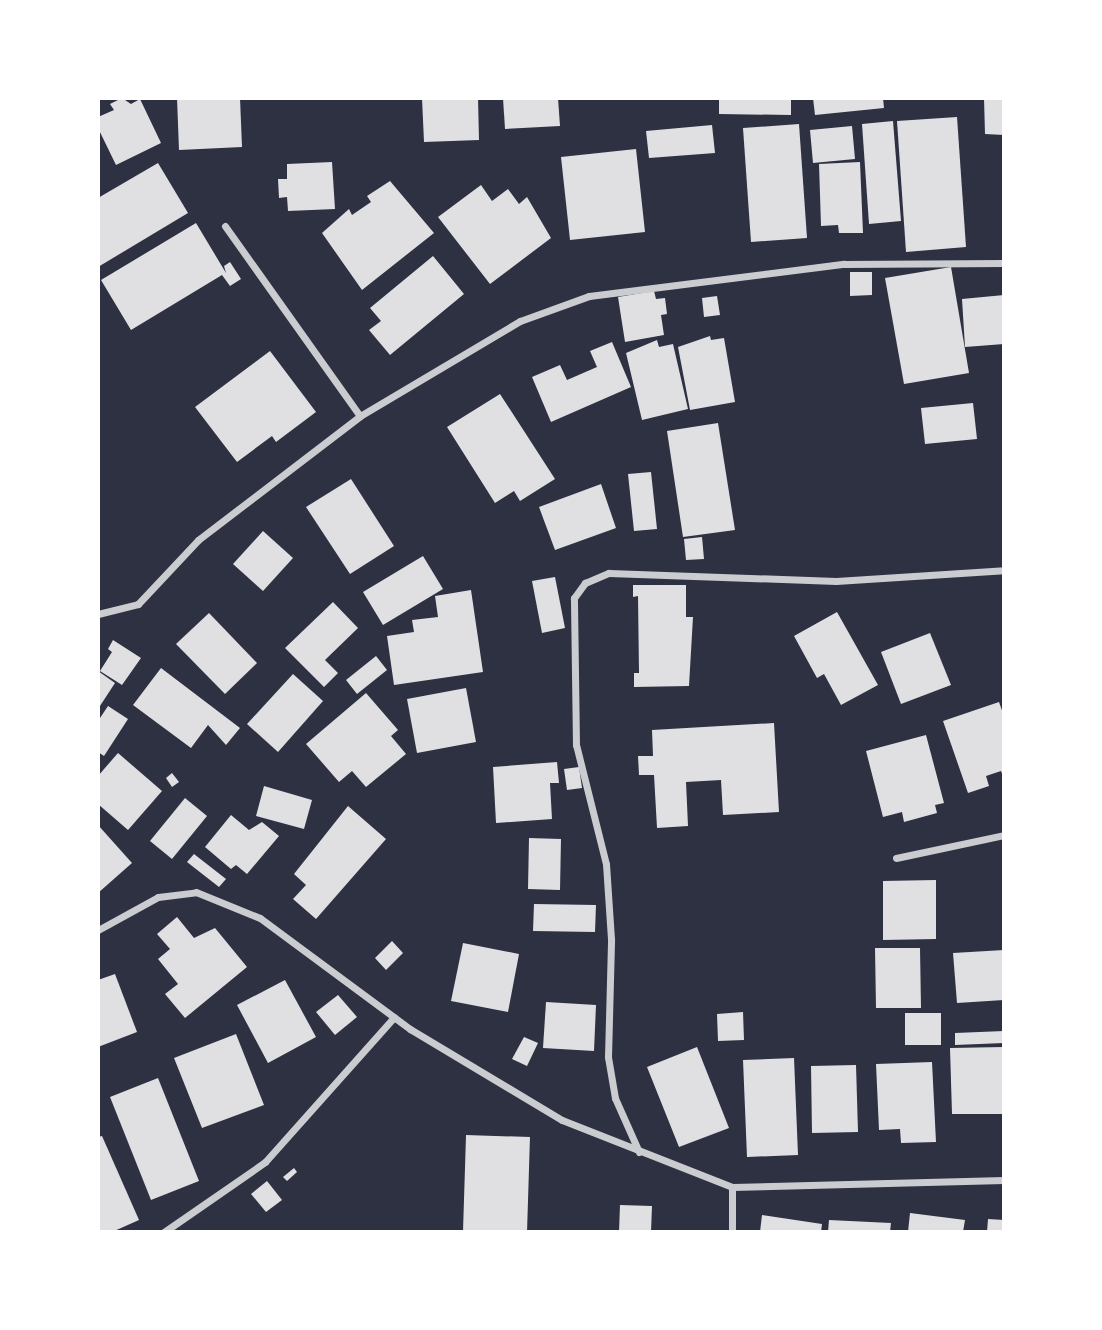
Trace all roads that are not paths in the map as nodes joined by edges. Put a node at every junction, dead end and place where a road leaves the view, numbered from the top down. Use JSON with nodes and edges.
{"nodes":[{"id":1,"x":225,"y":226,"type":"dead end"},
{"id":2,"x":1004,"y":262,"type":"edge"},
{"id":3,"x":360,"y":416,"type":"junction"},
{"id":4,"x":1004,"y":570,"type":"edge"},
{"id":5,"x":98,"y":614,"type":"edge"},
{"id":6,"x":1004,"y":835,"type":"edge"},
{"id":7,"x":896,"y":858,"type":"dead end"},
{"id":8,"x":98,"y":930,"type":"edge"},
{"id":9,"x":394,"y":1017,"type":"junction"},
{"id":10,"x":639,"y":1152,"type":"junction"},
{"id":11,"x":1004,"y":1180,"type":"edge"},
{"id":12,"x":732,"y":1188,"type":"junction"},
{"id":13,"x":164,"y":1232,"type":"edge"},
{"id":14,"x":732,"y":1232,"type":"edge"}],
"edges":[{"from":1,"to":3,"type":"street"},
{"from":2,"to":3,"type":"street"},
{"from":3,"to":5,"type":"street"},
{"from":4,"to":10,"type":"street"},
{"from":6,"to":7,"type":"street"},
{"from":8,"to":9,"type":"street"},
{"from":9,"to":10,"type":"street"},
{"from":9,"to":13,"type":"street"},
{"from":10,"to":12,"type":"street"},
{"from":11,"to":12,"type":"street"},
{"from":12,"to":14,"type":"street"}]}
